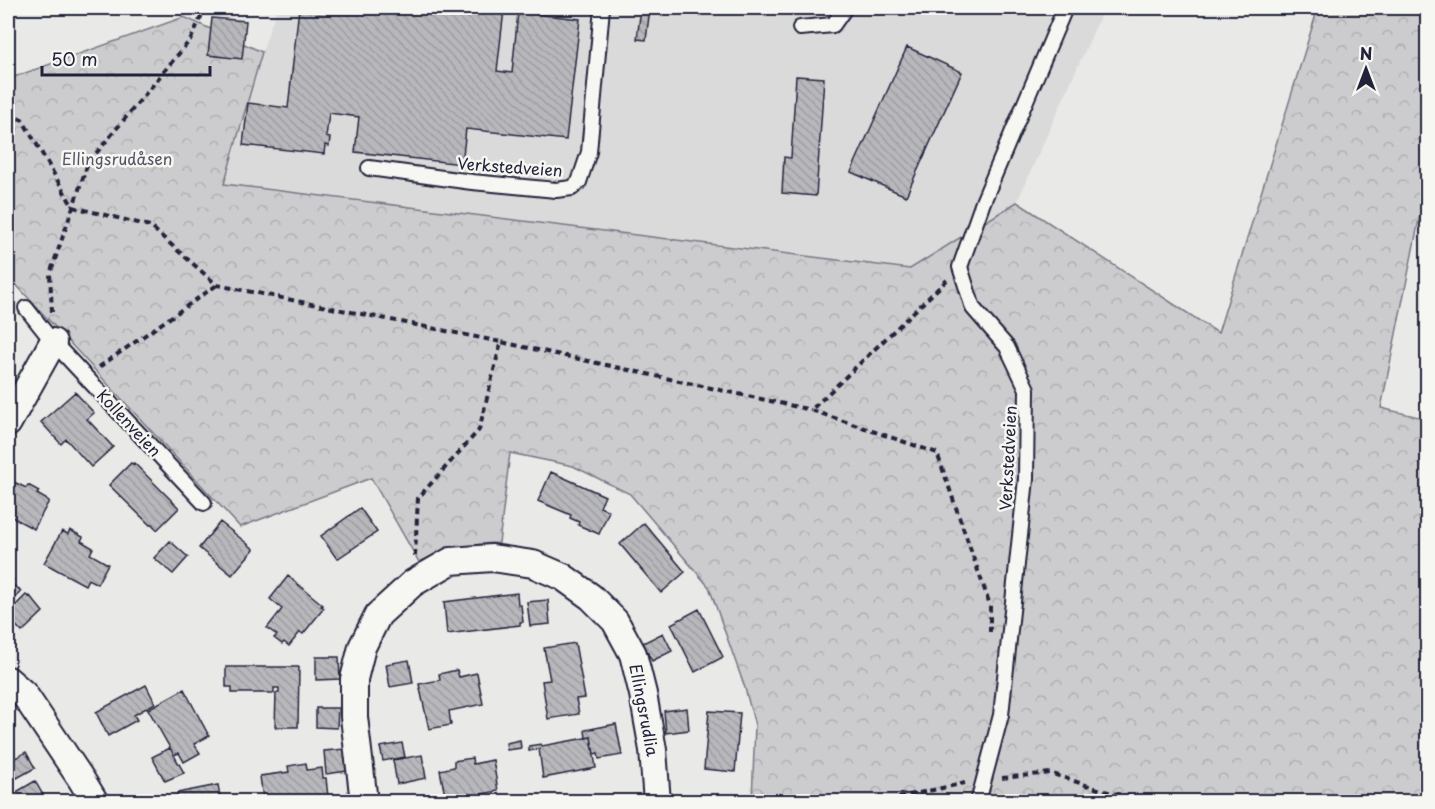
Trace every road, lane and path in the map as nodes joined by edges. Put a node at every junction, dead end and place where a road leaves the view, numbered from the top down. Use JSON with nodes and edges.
{"nodes":[{"id":1,"x":205,"y":8,"type":"edge"},
{"id":2,"x":602,"y":8,"type":"edge"},
{"id":3,"x":845,"y":8,"type":"edge"},
{"id":4,"x":1065,"y":8,"type":"edge"},
{"id":5,"x":800,"y":28,"type":"dead end"},
{"id":6,"x":8,"y":117,"type":"edge"},
{"id":7,"x":369,"y":168,"type":"dead end"},
{"id":8,"x":73,"y":207,"type":"junction"},
{"id":9,"x":960,"y":267,"type":"junction"},
{"id":10,"x":217,"y":285,"type":"junction"},
{"id":11,"x":26,"y":308,"type":"dead end"},
{"id":12,"x":54,"y":342,"type":"junction"},
{"id":13,"x":501,"y":342,"type":"junction"},
{"id":14,"x":85,"y":377,"type":"junction"},
{"id":15,"x":811,"y":410,"type":"junction"},
{"id":16,"x":8,"y":423,"type":"edge"},
{"id":17,"x":204,"y":503,"type":"dead end"},
{"id":18,"x":413,"y":583,"type":"junction"},
{"id":19,"x":1007,"y":656,"type":"junction"},
{"id":20,"x":8,"y":680,"type":"edge"},
{"id":21,"x":984,"y":779,"type":"junction"},
{"id":22,"x":95,"y":801,"type":"edge"},
{"id":23,"x":364,"y":801,"type":"edge"},
{"id":24,"x":657,"y":801,"type":"edge"},
{"id":25,"x":878,"y":801,"type":"edge"},
{"id":26,"x":978,"y":801,"type":"edge"},
{"id":27,"x":1185,"y":801,"type":"edge"}],
"edges":[{"from":1,"to":8,"type":"path"},
{"from":2,"to":7,"type":"lane","name":"Verkstedveien"},
{"from":3,"to":5,"type":"lane"},
{"from":4,"to":9,"type":"lane"},
{"from":6,"to":8,"type":"path"},
{"from":8,"to":10,"type":"path"},
{"from":8,"to":12,"type":"path"},
{"from":9,"to":15,"type":"path"},
{"from":9,"to":19,"type":"lane","name":"Verkstedveien"},
{"from":10,"to":13,"type":"path"},
{"from":10,"to":14,"type":"path"},
{"from":11,"to":12,"type":"lane","name":"Kollenveien"},
{"from":12,"to":14,"type":"lane","name":"Kollenveien"},
{"from":12,"to":16,"type":"street"},
{"from":13,"to":15,"type":"path"},
{"from":13,"to":18,"type":"path"},
{"from":14,"to":17,"type":"lane","name":"Kollenveien"},
{"from":15,"to":19,"type":"path"},
{"from":18,"to":23,"type":"street","name":"Ellingsrudlia"},
{"from":18,"to":24,"type":"street","name":"Ellingsrudlia"},
{"from":19,"to":21,"type":"lane","name":"Verkstedveien"},
{"from":20,"to":22,"type":"street"},
{"from":21,"to":25,"type":"path"},
{"from":21,"to":26,"type":"lane","name":"Verkstedveien"},
{"from":21,"to":27,"type":"path"}]}
